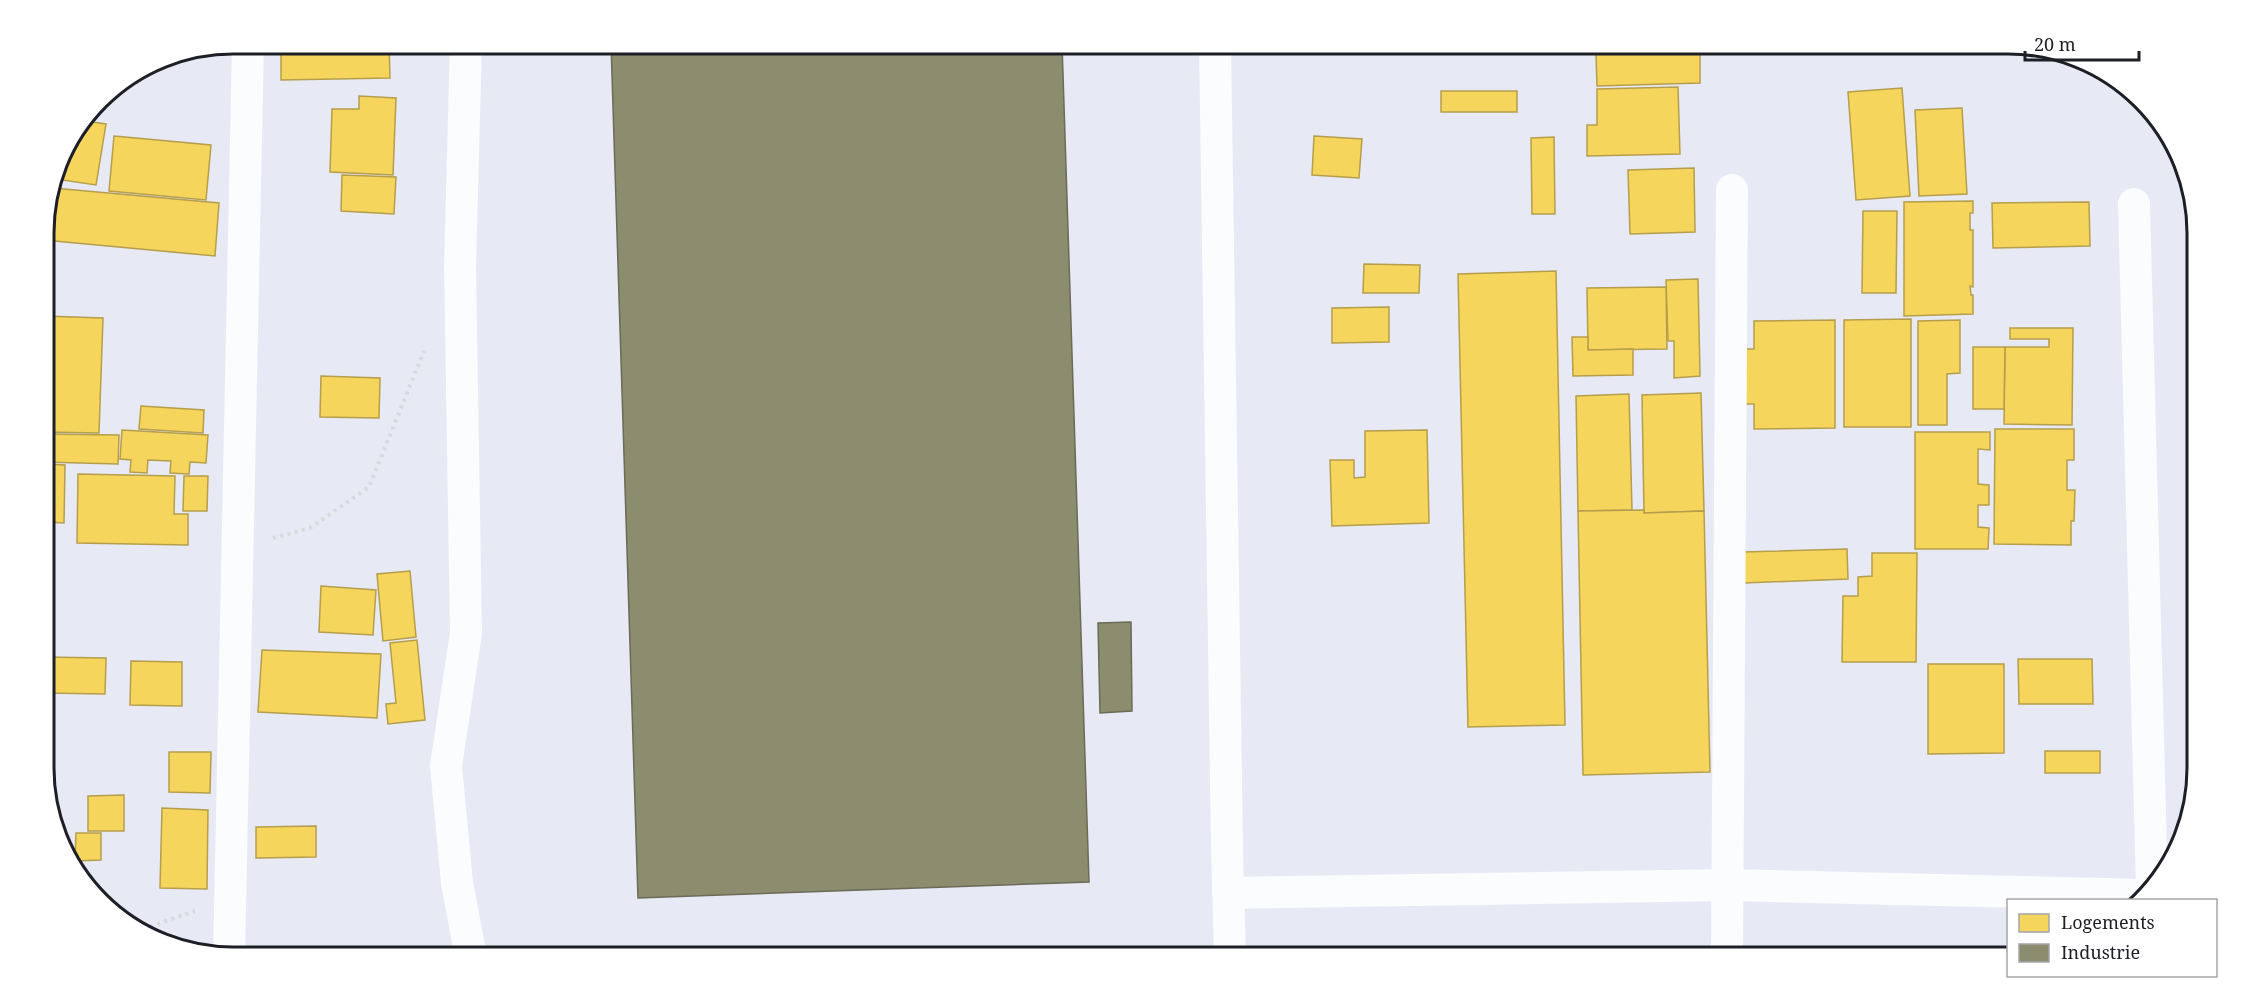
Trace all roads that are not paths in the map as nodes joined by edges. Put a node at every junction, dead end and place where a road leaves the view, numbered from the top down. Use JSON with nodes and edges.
{"nodes":[{"id":1,"x":248,"y":54,"type":"edge"},
{"id":2,"x":466,"y":54,"type":"edge"},
{"id":3,"x":1215,"y":54,"type":"edge"},
{"id":4,"x":1732,"y":190,"type":"dead end"},
{"id":5,"x":2134,"y":204,"type":"dead end"},
{"id":6,"x":2152,"y":875,"type":"edge"},
{"id":7,"x":1729,"y":885,"type":"junction"},
{"id":8,"x":1228,"y":893,"type":"junction"},
{"id":9,"x":2134,"y":895,"type":"edge"},
{"id":10,"x":230,"y":947,"type":"edge"},
{"id":11,"x":469,"y":947,"type":"edge"},
{"id":12,"x":1230,"y":947,"type":"edge"},
{"id":13,"x":1727,"y":947,"type":"edge"}],
"edges":[{"from":1,"to":10,"type":"street"},
{"from":2,"to":11,"type":"street"},
{"from":3,"to":8,"type":"street"},
{"from":4,"to":7,"type":"street"},
{"from":5,"to":6,"type":"street"},
{"from":7,"to":8,"type":"street"},
{"from":7,"to":9,"type":"street"},
{"from":7,"to":13,"type":"street"},
{"from":8,"to":12,"type":"street"}]}
